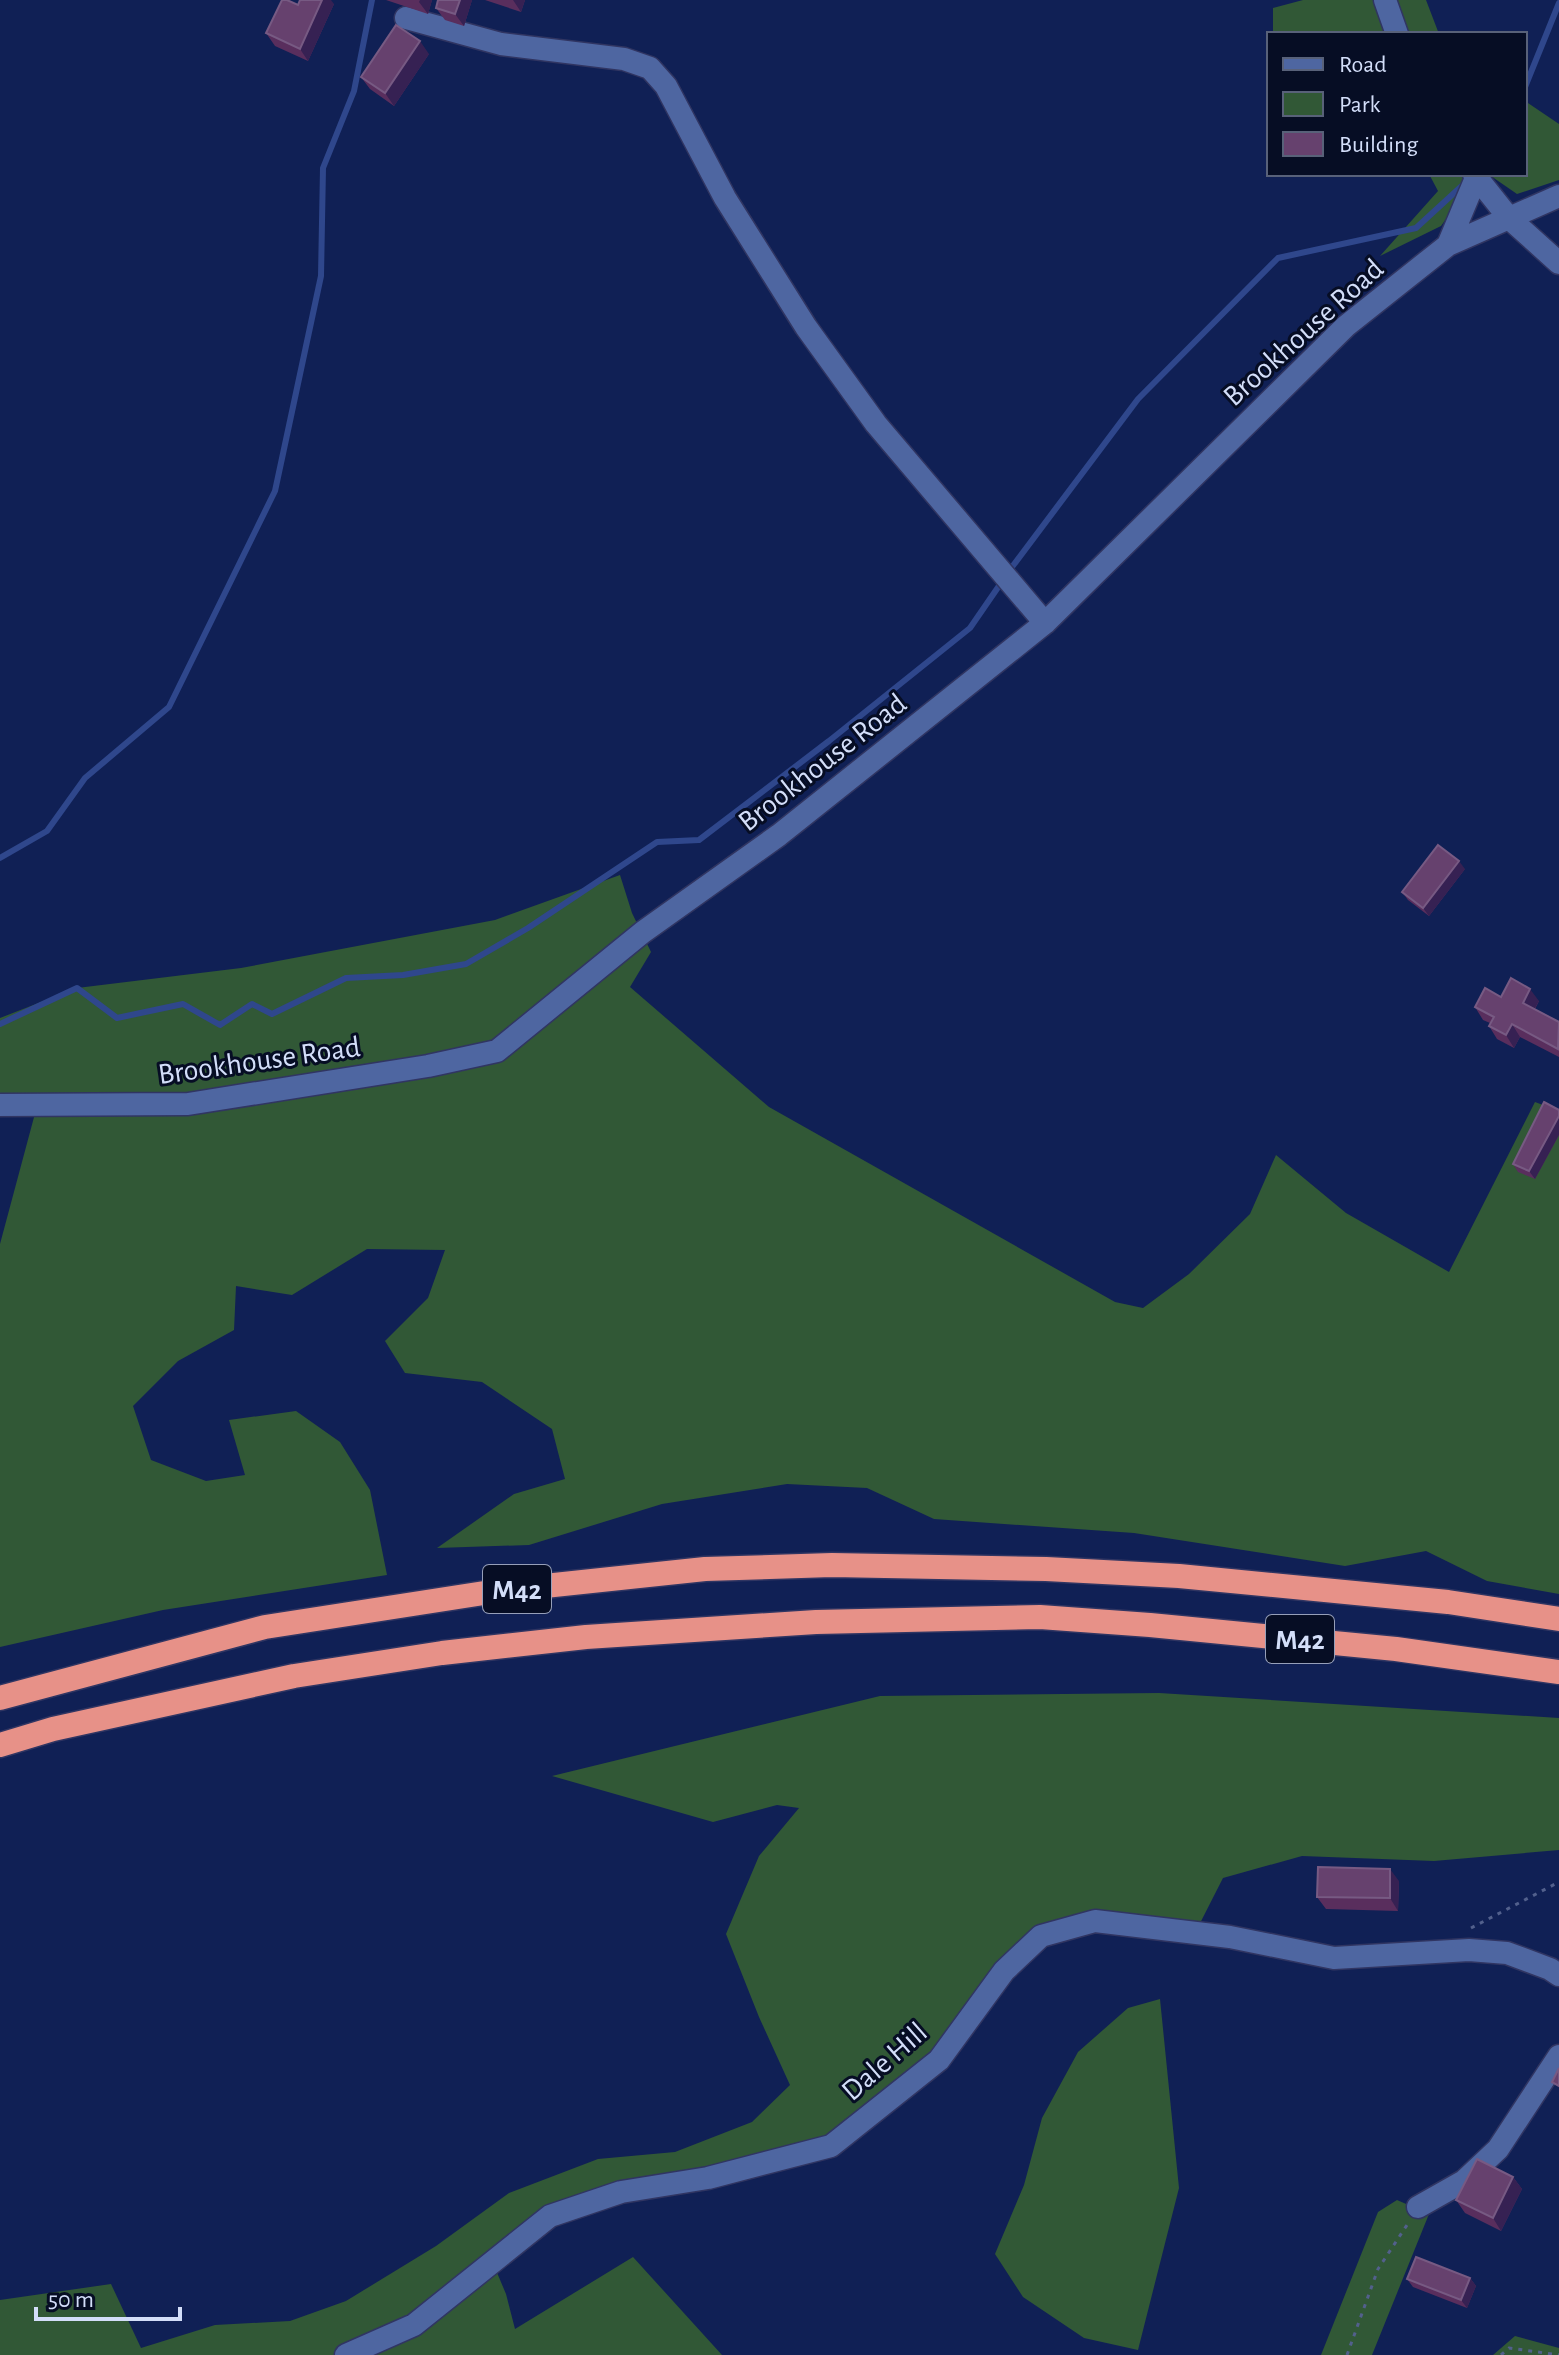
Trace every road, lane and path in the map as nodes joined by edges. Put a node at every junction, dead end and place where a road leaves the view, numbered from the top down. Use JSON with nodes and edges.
{"nodes":[{"id":1,"x":1385,"y":0,"type":"edge"},
{"id":2,"x":406,"y":18,"type":"dead end"},
{"id":3,"x":1396,"y":32,"type":"edge"},
{"id":4,"x":1475,"y":176,"type":"edge"},
{"id":5,"x":1559,"y":196,"type":"edge"},
{"id":6,"x":1509,"y":218,"type":"junction"},
{"id":7,"x":1448,"y":245,"type":"junction"},
{"id":8,"x":1559,"y":263,"type":"edge"},
{"id":9,"x":1045,"y":623,"type":"junction"},
{"id":10,"x":0,"y":1105,"type":"edge"},
{"id":11,"x":1559,"y":1619,"type":"edge"},
{"id":12,"x":1559,"y":1672,"type":"edge"},
{"id":13,"x":0,"y":1698,"type":"edge"},
{"id":14,"x":0,"y":1745,"type":"edge"},
{"id":15,"x":1559,"y":1882,"type":"edge"},
{"id":16,"x":1462,"y":1950,"type":"junction"},
{"id":17,"x":1559,"y":1975,"type":"edge"},
{"id":18,"x":1559,"y":2056,"type":"edge"},
{"id":19,"x":1418,"y":2207,"type":"joint"},
{"id":20,"x":346,"y":2355,"type":"edge"},
{"id":21,"x":1347,"y":2355,"type":"edge"},
{"id":22,"x":1501,"y":2355,"type":"edge"},
{"id":23,"x":1559,"y":2355,"type":"edge"}],
"edges":[{"from":1,"to":3,"type":"street"},
{"from":2,"to":9,"type":"street"},
{"from":4,"to":6,"type":"street"},
{"from":4,"to":7,"type":"street"},
{"from":5,"to":6,"type":"street","name":"Brookhouse Road"},
{"from":6,"to":7,"type":"street","name":"Brookhouse Road"},
{"from":6,"to":8,"type":"street"},
{"from":7,"to":9,"type":"street","name":"Brookhouse Road"},
{"from":9,"to":10,"type":"street","name":"Brookhouse Road"},
{"from":11,"to":13,"type":"highway","number":"M42"},
{"from":12,"to":14,"type":"highway","number":"M42"},
{"from":15,"to":16,"type":"path"},
{"from":16,"to":17,"type":"street","name":"Dale Hill"},
{"from":16,"to":20,"type":"street","name":"Dale Hill"},
{"from":18,"to":19,"type":"street"},
{"from":19,"to":21,"type":"path"},
{"from":22,"to":23,"type":"path"}]}
